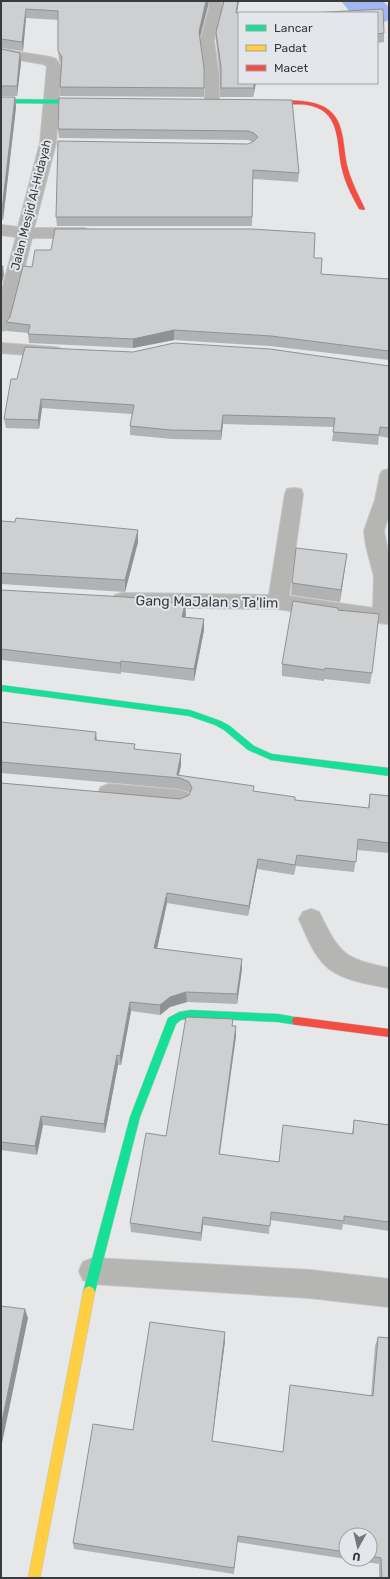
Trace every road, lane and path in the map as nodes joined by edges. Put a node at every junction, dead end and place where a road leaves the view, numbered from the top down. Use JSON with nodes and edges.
{"nodes":[{"id":1,"x":211,"y":1,"type":"edge"},
{"id":2,"x":1,"y":53,"type":"edge"},
{"id":3,"x":1,"y":101,"type":"edge"},
{"id":4,"x":52,"y":101,"type":"junction"},
{"id":5,"x":96,"y":102,"type":"edge"},
{"id":6,"x":211,"y":103,"type":"edge"},
{"id":7,"x":255,"y":103,"type":"edge"},
{"id":8,"x":362,"y":209,"type":"dead end"},
{"id":9,"x":1,"y":230,"type":"edge"},
{"id":10,"x":26,"y":233,"type":"junction"},
{"id":11,"x":98,"y":233,"type":"edge"},
{"id":12,"x":1,"y":326,"type":"edge"},
{"id":13,"x":1,"y":348,"type":"edge"},
{"id":14,"x":71,"y":352,"type":"edge"},
{"id":15,"x":389,"y":475,"type":"edge"},
{"id":16,"x":294,"y":494,"type":"dead end"},
{"id":17,"x":103,"y":599,"type":"edge"},
{"id":18,"x":278,"y":602,"type":"junction"},
{"id":19,"x":386,"y":617,"type":"edge"},
{"id":20,"x":1,"y":688,"type":"edge"},
{"id":21,"x":389,"y":772,"type":"edge"},
{"id":22,"x":86,"y":791,"type":"edge"},
{"id":23,"x":180,"y":799,"type":"edge"},
{"id":24,"x":312,"y":919,"type":"dead end"},
{"id":25,"x":389,"y":978,"type":"edge"},
{"id":26,"x":389,"y":1032,"type":"edge"},
{"id":27,"x":93,"y":1271,"type":"junction"},
{"id":28,"x":389,"y":1293,"type":"edge"},
{"id":29,"x":34,"y":1578,"type":"edge"}],
"edges":[{"from":1,"to":6,"type":"street"},
{"from":2,"to":4,"type":"street","name":"Jalan Mesjid Al-Hidayah"},
{"from":3,"to":4,"type":"street"},
{"from":4,"to":5,"type":"street"},
{"from":4,"to":10,"type":"street","name":"Jalan Mesjid Al-Hidayah"},
{"from":7,"to":8,"type":"street"},
{"from":9,"to":10,"type":"street"},
{"from":10,"to":11,"type":"street"},
{"from":10,"to":12,"type":"street","name":"Jalan Mesjid Al-Hidayah"},
{"from":13,"to":14,"type":"street"},
{"from":15,"to":19,"type":"street"},
{"from":16,"to":18,"type":"street"},
{"from":17,"to":18,"type":"street","name":"Gang MaJalan s Ta'lim"},
{"from":18,"to":19,"type":"street","name":"Gang MaJalan s Ta'lim"},
{"from":20,"to":21,"type":"street"},
{"from":22,"to":23,"type":"street"},
{"from":24,"to":25,"type":"street"},
{"from":26,"to":27,"type":"street"},
{"from":27,"to":28,"type":"street"},
{"from":27,"to":29,"type":"street"}]}
